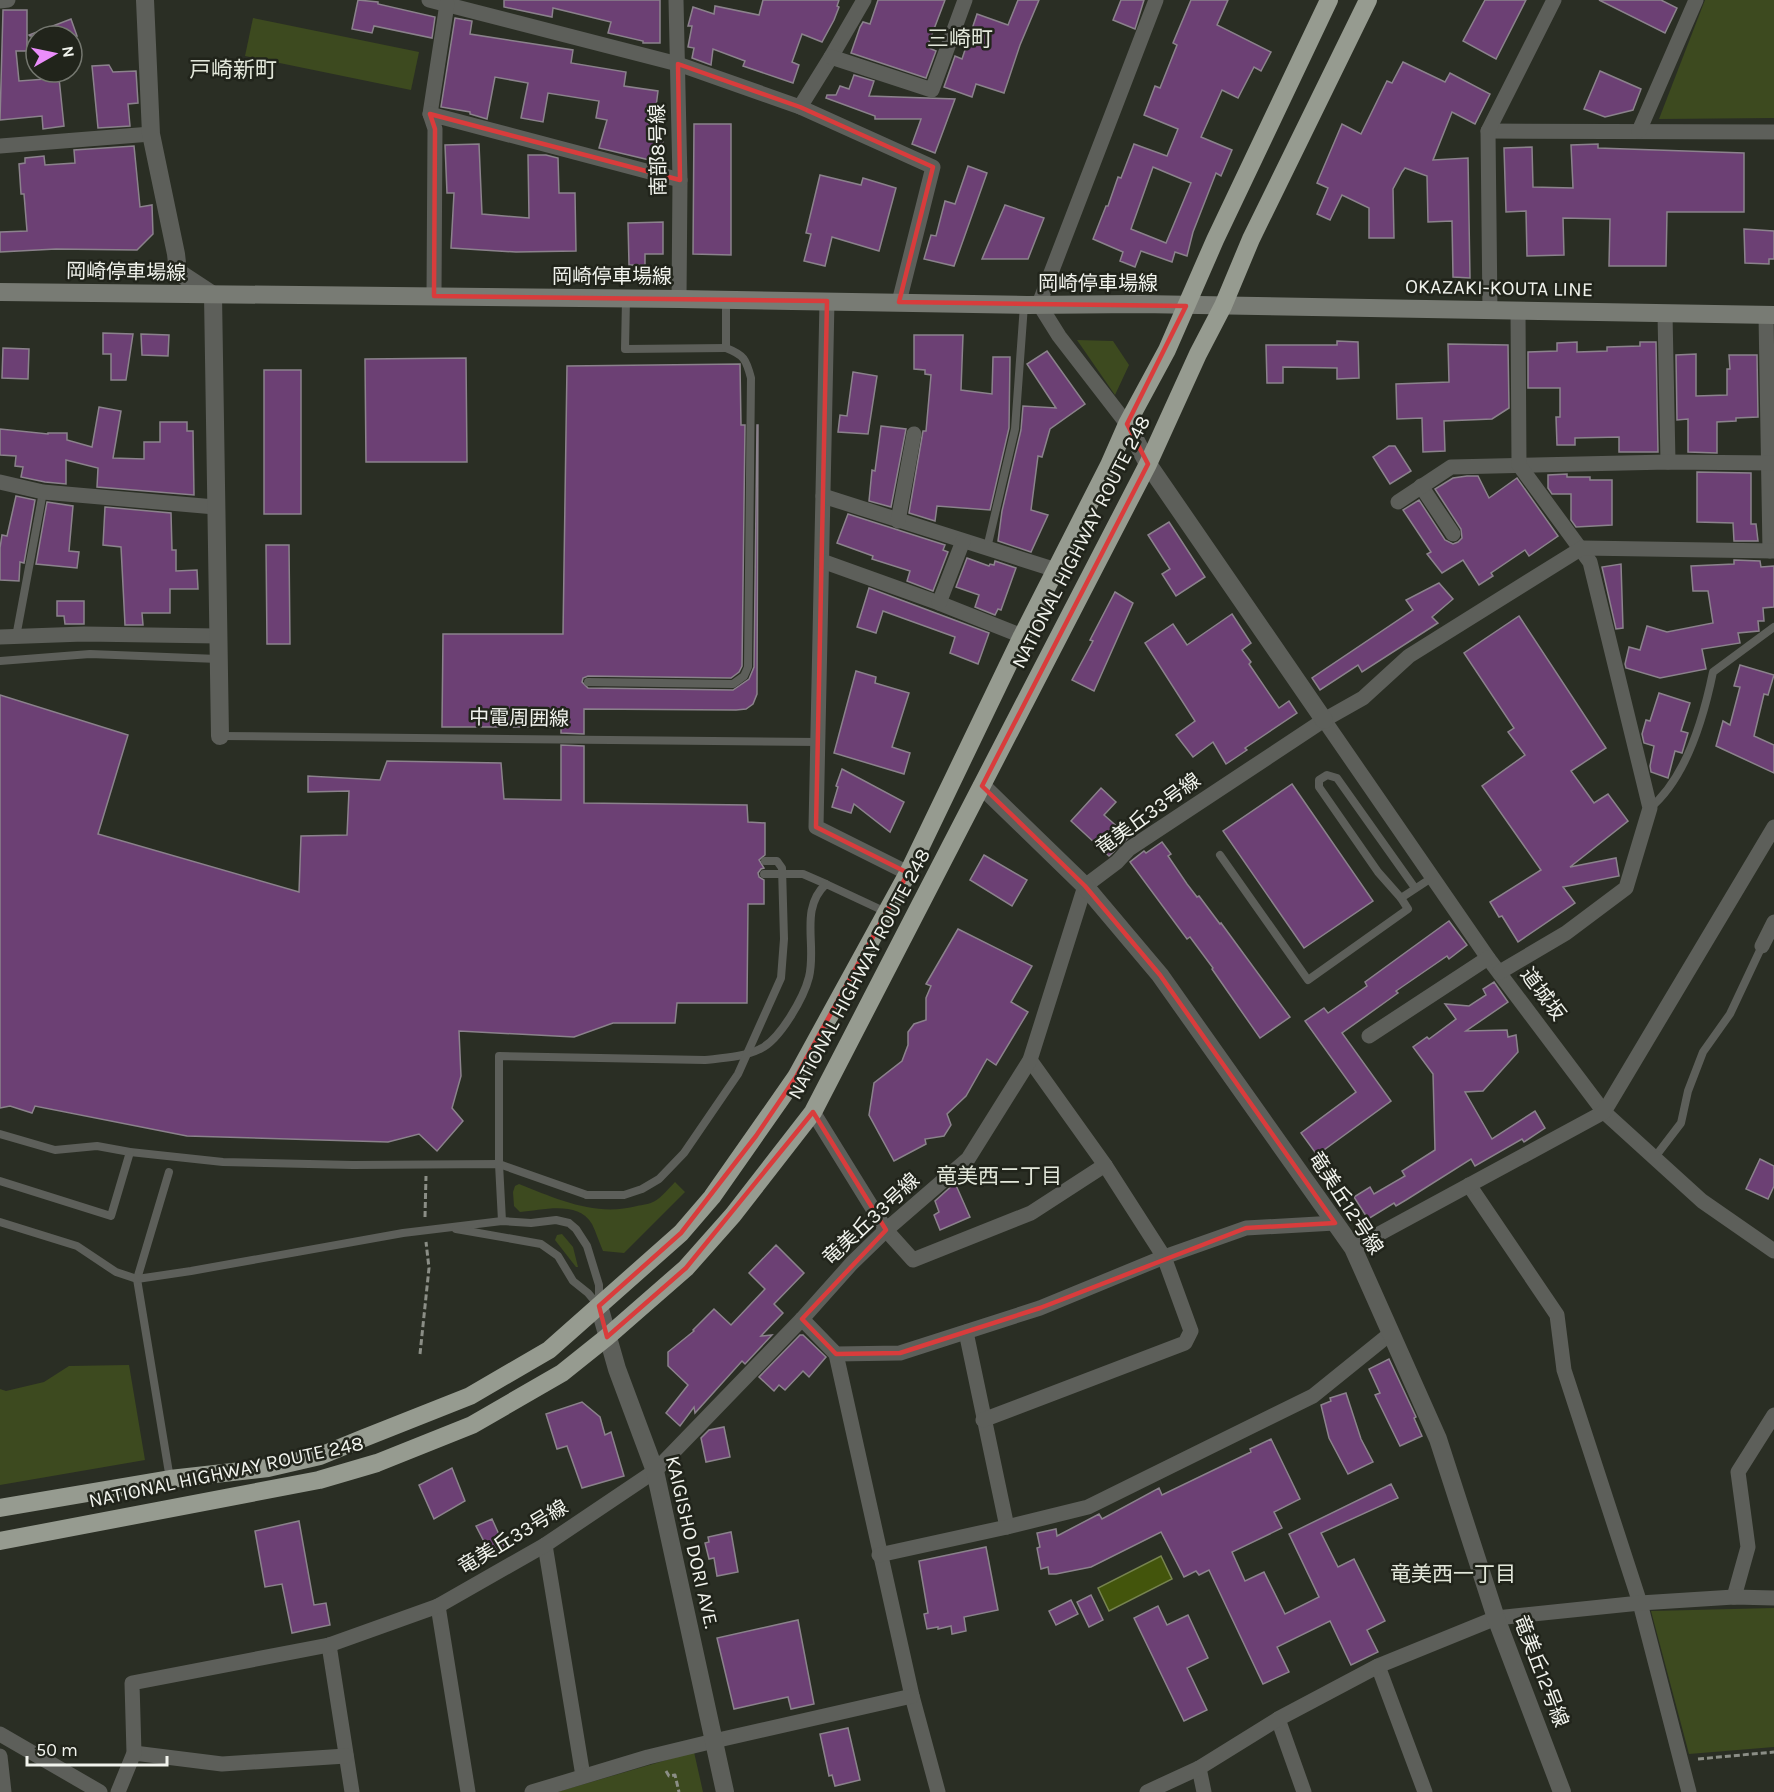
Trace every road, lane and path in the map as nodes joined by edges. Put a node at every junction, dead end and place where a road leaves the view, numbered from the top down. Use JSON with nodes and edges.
{"nodes":[{"id":1,"x":8,"y":0,"type":"edge"},
{"id":2,"x":145,"y":0,"type":"edge"},
{"id":3,"x":429,"y":0,"type":"edge"},
{"id":4,"x":676,"y":0,"type":"edge"},
{"id":5,"x":864,"y":0,"type":"edge"},
{"id":6,"x":965,"y":0,"type":"edge"},
{"id":7,"x":1156,"y":0,"type":"edge"},
{"id":8,"x":1329,"y":0,"type":"edge"},
{"id":9,"x":1368,"y":0,"type":"edge"},
{"id":10,"x":1554,"y":0,"type":"edge"},
{"id":11,"x":1696,"y":0,"type":"edge"},
{"id":12,"x":0,"y":1,"type":"edge"},
{"id":13,"x":447,"y":4,"type":"junction"},
{"id":14,"x":831,"y":57,"type":"junction"},
{"id":15,"x":678,"y":64,"type":"junction"},
{"id":16,"x":800,"y":106,"type":"junction"},
{"id":17,"x":430,"y":114,"type":"junction"},
{"id":18,"x":1639,"y":130,"type":"junction"},
{"id":19,"x":1488,"y":131,"type":"junction"},
{"id":20,"x":1774,"y":132,"type":"edge"},
{"id":21,"x":151,"y":134,"type":"junction"},
{"id":22,"x":0,"y":146,"type":"edge"},
{"id":23,"x":680,"y":180,"type":"junction"},
{"id":24,"x":0,"y":292,"type":"edge"},
{"id":25,"x":213,"y":295,"type":"junction"},
{"id":26,"x":434,"y":296,"type":"junction"},
{"id":27,"x":626,"y":299,"type":"junction"},
{"id":28,"x":679,"y":299,"type":"junction"},
{"id":29,"x":726,"y":301,"type":"junction"},
{"id":30,"x":827,"y":301,"type":"junction"},
{"id":31,"x":899,"y":302,"type":"junction"},
{"id":32,"x":1032,"y":304,"type":"junction"},
{"id":33,"x":1186,"y":306,"type":"junction"},
{"id":34,"x":1223,"y":306,"type":"junction"},
{"id":35,"x":1490,"y":311,"type":"junction"},
{"id":36,"x":1518,"y":312,"type":"junction"},
{"id":37,"x":1665,"y":314,"type":"junction"},
{"id":38,"x":1770,"y":315,"type":"edge"},
{"id":39,"x":726,"y":348,"type":"junction"},
{"id":40,"x":1127,"y":424,"type":"junction"},
{"id":41,"x":914,"y":434,"type":"dead end"},
{"id":42,"x":1668,"y":462,"type":"junction"},
{"id":43,"x":1771,"y":463,"type":"edge"},
{"id":44,"x":1148,"y":464,"type":"junction"},
{"id":45,"x":1519,"y":465,"type":"junction"},
{"id":46,"x":0,"y":482,"type":"edge"},
{"id":47,"x":1421,"y":486,"type":"junction"},
{"id":48,"x":43,"y":492,"type":"junction"},
{"id":49,"x":822,"y":496,"type":"junction"},
{"id":50,"x":1398,"y":502,"type":"dead end"},
{"id":51,"x":216,"y":507,"type":"junction"},
{"id":52,"x":898,"y":521,"type":"junction"},
{"id":53,"x":1453,"y":534,"type":"dead end"},
{"id":54,"x":963,"y":541,"type":"junction"},
{"id":55,"x":987,"y":548,"type":"junction"},
{"id":56,"x":1582,"y":548,"type":"junction"},
{"id":57,"x":1772,"y":551,"type":"edge"},
{"id":58,"x":822,"y":561,"type":"junction"},
{"id":59,"x":1056,"y":570,"type":"junction"},
{"id":60,"x":939,"y":603,"type":"junction"},
{"id":61,"x":1774,"y":627,"type":"edge"},
{"id":62,"x":16,"y":636,"type":"junction"},
{"id":63,"x":218,"y":636,"type":"junction"},
{"id":64,"x":1022,"y":636,"type":"junction"},
{"id":65,"x":0,"y":637,"type":"edge"},
{"id":66,"x":218,"y":659,"type":"junction"},
{"id":67,"x":0,"y":661,"type":"edge"},
{"id":68,"x":588,"y":682,"type":"dead end"},
{"id":69,"x":1324,"y":720,"type":"junction"},
{"id":70,"x":220,"y":736,"type":"joint"},
{"id":71,"x":818,"y":742,"type":"junction"},
{"id":72,"x":982,"y":786,"type":"junction"},
{"id":73,"x":1650,"y":808,"type":"junction"},
{"id":74,"x":1774,"y":827,"type":"edge"},
{"id":75,"x":1220,"y":855,"type":"dead end"},
{"id":76,"x":765,"y":861,"type":"dead end"},
{"id":77,"x":908,"y":873,"type":"junction"},
{"id":78,"x":764,"y":874,"type":"dead end"},
{"id":79,"x":1432,"y":877,"type":"junction"},
{"id":80,"x":826,"y":884,"type":"junction"},
{"id":81,"x":1085,"y":886,"type":"junction"},
{"id":82,"x":1416,"y":888,"type":"junction"},
{"id":83,"x":1401,"y":897,"type":"junction"},
{"id":84,"x":886,"y":913,"type":"junction"},
{"id":85,"x":1774,"y":922,"type":"edge"},
{"id":86,"x":1761,"y":946,"type":"joint"},
{"id":87,"x":1488,"y":958,"type":"junction"},
{"id":88,"x":1500,"y":972,"type":"junction"},
{"id":89,"x":1369,"y":1036,"type":"dead end"},
{"id":90,"x":1030,"y":1060,"type":"junction"},
{"id":91,"x":813,"y":1112,"type":"junction"},
{"id":92,"x":1605,"y":1112,"type":"junction"},
{"id":93,"x":0,"y":1134,"type":"edge"},
{"id":94,"x":130,"y":1152,"type":"junction"},
{"id":95,"x":1655,"y":1157,"type":"junction"},
{"id":96,"x":499,"y":1164,"type":"junction"},
{"id":97,"x":426,"y":1165,"type":"junction"},
{"id":98,"x":1105,"y":1166,"type":"junction"},
{"id":99,"x":168,"y":1172,"type":"dead end"},
{"id":100,"x":0,"y":1181,"type":"edge"},
{"id":101,"x":1469,"y":1185,"type":"junction"},
{"id":102,"x":502,"y":1221,"type":"junction"},
{"id":103,"x":0,"y":1222,"type":"edge"},
{"id":104,"x":1335,"y":1224,"type":"junction"},
{"id":105,"x":446,"y":1228,"type":"junction"},
{"id":106,"x":425,"y":1230,"type":"junction"},
{"id":107,"x":886,"y":1230,"type":"junction"},
{"id":108,"x":1353,"y":1248,"type":"junction"},
{"id":109,"x":1774,"y":1251,"type":"edge"},
{"id":110,"x":1164,"y":1257,"type":"junction"},
{"id":111,"x":137,"y":1279,"type":"junction"},
{"id":112,"x":599,"y":1306,"type":"junction"},
{"id":113,"x":801,"y":1319,"type":"junction"},
{"id":114,"x":966,"y":1332,"type":"junction"},
{"id":115,"x":1391,"y":1333,"type":"junction"},
{"id":116,"x":608,"y":1337,"type":"junction"},
{"id":117,"x":420,"y":1354,"type":"dead end"},
{"id":118,"x":836,"y":1354,"type":"junction"},
{"id":119,"x":1774,"y":1415,"type":"edge"},
{"id":120,"x":983,"y":1420,"type":"junction"},
{"id":121,"x":654,"y":1471,"type":"junction"},
{"id":122,"x":170,"y":1479,"type":"junction"},
{"id":123,"x":0,"y":1508,"type":"edge"},
{"id":124,"x":1007,"y":1527,"type":"junction"},
{"id":125,"x":0,"y":1541,"type":"edge"},
{"id":126,"x":545,"y":1545,"type":"junction"},
{"id":127,"x":879,"y":1556,"type":"junction"},
{"id":128,"x":1734,"y":1597,"type":"junction"},
{"id":129,"x":1774,"y":1598,"type":"edge"},
{"id":130,"x":1640,"y":1603,"type":"junction"},
{"id":131,"x":438,"y":1605,"type":"junction"},
{"id":132,"x":1496,"y":1618,"type":"junction"},
{"id":133,"x":329,"y":1645,"type":"junction"},
{"id":134,"x":1378,"y":1666,"type":"junction"},
{"id":135,"x":912,"y":1696,"type":"junction"},
{"id":136,"x":1278,"y":1719,"type":"junction"},
{"id":137,"x":0,"y":1734,"type":"edge"},
{"id":138,"x":714,"y":1740,"type":"junction"},
{"id":139,"x":1774,"y":1752,"type":"edge"},
{"id":140,"x":134,"y":1753,"type":"junction"},
{"id":141,"x":656,"y":1755,"type":"junction"},
{"id":142,"x":0,"y":1756,"type":"edge"},
{"id":143,"x":346,"y":1756,"type":"junction"},
{"id":144,"x":1681,"y":1761,"type":"junction"},
{"id":145,"x":1198,"y":1768,"type":"junction"},
{"id":146,"x":583,"y":1776,"type":"junction"},
{"id":147,"x":4,"y":1792,"type":"edge"},
{"id":148,"x":100,"y":1792,"type":"edge"},
{"id":149,"x":118,"y":1792,"type":"edge"},
{"id":150,"x":352,"y":1792,"type":"edge"},
{"id":151,"x":468,"y":1792,"type":"edge"},
{"id":152,"x":532,"y":1792,"type":"edge"},
{"id":153,"x":679,"y":1792,"type":"edge"},
{"id":154,"x":725,"y":1792,"type":"edge"},
{"id":155,"x":938,"y":1792,"type":"edge"},
{"id":156,"x":1147,"y":1792,"type":"edge"},
{"id":157,"x":1204,"y":1792,"type":"edge"},
{"id":158,"x":1304,"y":1792,"type":"edge"},
{"id":159,"x":1425,"y":1792,"type":"edge"},
{"id":160,"x":1562,"y":1792,"type":"edge"},
{"id":161,"x":1689,"y":1792,"type":"edge"}],
"edges":[{"from":1,"to":12,"type":"street"},
{"from":2,"to":21,"type":"street"},
{"from":3,"to":13,"type":"street"},
{"from":4,"to":15,"type":"street","name":"南部8号線"},
{"from":5,"to":14,"type":"street"},
{"from":6,"to":14,"type":"street"},
{"from":7,"to":32,"type":"street"},
{"from":8,"to":33,"type":"highway","name":"NATIONAL HIGHWAY ROUTE 248"},
{"from":9,"to":34,"type":"highway","name":"NATIONAL HIGHWAY ROUTE 248"},
{"from":10,"to":19,"type":"street"},
{"from":11,"to":18,"type":"street"},
{"from":13,"to":15,"type":"street"},
{"from":13,"to":17,"type":"street"},
{"from":14,"to":16,"type":"street"},
{"from":15,"to":16,"type":"street"},
{"from":15,"to":23,"type":"street","name":"南部8号線"},
{"from":16,"to":31,"type":"street"},
{"from":17,"to":23,"type":"street"},
{"from":17,"to":26,"type":"street"},
{"from":18,"to":19,"type":"street"},
{"from":18,"to":20,"type":"street"},
{"from":19,"to":35,"type":"street"},
{"from":21,"to":22,"type":"street"},
{"from":21,"to":25,"type":"street"},
{"from":23,"to":28,"type":"street","name":"南部8号線"},
{"from":24,"to":25,"type":"main road","name":"岡崎停車場線"},
{"from":25,"to":26,"type":"main road","name":"岡崎停車場線"},
{"from":25,"to":51,"type":"street"},
{"from":26,"to":27,"type":"main road","name":"岡崎停車場線"},
{"from":27,"to":28,"type":"main road","name":"岡崎停車場線"},
{"from":27,"to":39,"type":"lane"},
{"from":28,"to":29,"type":"main road","name":"岡崎停車場線"},
{"from":29,"to":30,"type":"main road","name":"岡崎停車場線"},
{"from":29,"to":39,"type":"lane"},
{"from":30,"to":31,"type":"main road","name":"岡崎停車場線"},
{"from":30,"to":49,"type":"street"},
{"from":31,"to":32,"type":"main road","name":"岡崎停車場線"},
{"from":32,"to":33,"type":"main road","name":"岡崎停車場線"},
{"from":32,"to":40,"type":"street"},
{"from":32,"to":55,"type":"lane"},
{"from":33,"to":34,"type":"main road","name":"岡崎停車場線"},
{"from":33,"to":40,"type":"highway","name":"NATIONAL HIGHWAY ROUTE 248"},
{"from":34,"to":35,"type":"main road","name":"OKAZAKI-KOUTA LINE"},
{"from":34,"to":44,"type":"highway","name":"NATIONAL HIGHWAY ROUTE 248"},
{"from":35,"to":36,"type":"main road","name":"OKAZAKI-KOUTA LINE"},
{"from":36,"to":37,"type":"main road","name":"OKAZAKI-KOUTA LINE"},
{"from":36,"to":45,"type":"street"},
{"from":37,"to":38,"type":"main road","name":"OKAZAKI-KOUTA LINE"},
{"from":37,"to":42,"type":"street"},
{"from":38,"to":43,"type":"street"},
{"from":39,"to":68,"type":"lane"},
{"from":40,"to":44,"type":"street"},
{"from":40,"to":59,"type":"highway","name":"NATIONAL HIGHWAY ROUTE 248"},
{"from":41,"to":52,"type":"street"},
{"from":42,"to":43,"type":"street"},
{"from":42,"to":45,"type":"street"},
{"from":43,"to":57,"type":"street"},
{"from":44,"to":69,"type":"street"},
{"from":44,"to":72,"type":"highway","name":"NATIONAL HIGHWAY ROUTE 248"},
{"from":45,"to":47,"type":"street"},
{"from":45,"to":56,"type":"street"},
{"from":46,"to":48,"type":"street"},
{"from":47,"to":50,"type":"street"},
{"from":47,"to":53,"type":"street"},
{"from":48,"to":51,"type":"street"},
{"from":48,"to":62,"type":"lane"},
{"from":49,"to":52,"type":"street"},
{"from":49,"to":58,"type":"street"},
{"from":51,"to":63,"type":"street"},
{"from":52,"to":54,"type":"street"},
{"from":54,"to":55,"type":"street"},
{"from":54,"to":60,"type":"street"},
{"from":55,"to":59,"type":"street"},
{"from":56,"to":57,"type":"street"},
{"from":56,"to":69,"type":"street","name":"竜美丘33号線"},
{"from":56,"to":73,"type":"street"},
{"from":58,"to":60,"type":"street"},
{"from":58,"to":71,"type":"street"},
{"from":59,"to":64,"type":"highway","name":"NATIONAL HIGHWAY ROUTE 248"},
{"from":60,"to":64,"type":"street"},
{"from":61,"to":73,"type":"lane"},
{"from":62,"to":63,"type":"street"},
{"from":62,"to":65,"type":"street"},
{"from":63,"to":66,"type":"street"},
{"from":64,"to":77,"type":"highway","name":"NATIONAL HIGHWAY ROUTE 248"},
{"from":66,"to":67,"type":"lane"},
{"from":66,"to":70,"type":"street"},
{"from":69,"to":79,"type":"street","name":"道城坂"},
{"from":69,"to":81,"type":"street","name":"竜美丘33号線"},
{"from":70,"to":71,"type":"lane","name":"中電周囲線"},
{"from":71,"to":77,"type":"street"},
{"from":72,"to":81,"type":"street","name":"竜美丘12号線"},
{"from":72,"to":91,"type":"highway","name":"NATIONAL HIGHWAY ROUTE 248"},
{"from":73,"to":88,"type":"street"},
{"from":74,"to":92,"type":"street"},
{"from":75,"to":83,"type":"lane"},
{"from":76,"to":96,"type":"lane","bridge":true},
{"from":77,"to":84,"type":"highway","name":"NATIONAL HIGHWAY ROUTE 248"},
{"from":78,"to":80,"type":"lane"},
{"from":79,"to":82,"type":"lane"},
{"from":79,"to":87,"type":"street","name":"道城坂"},
{"from":80,"to":84,"type":"lane"},
{"from":80,"to":96,"type":"lane"},
{"from":81,"to":90,"type":"street","name":"竜美丘33号線"},
{"from":81,"to":104,"type":"street","name":"竜美丘12号線"},
{"from":82,"to":83,"type":"lane"},
{"from":82,"to":83,"type":"lane"},
{"from":84,"to":112,"type":"highway","name":"NATIONAL HIGHWAY ROUTE 248"},
{"from":85,"to":86,"type":"street"},
{"from":86,"to":95,"type":"lane"},
{"from":87,"to":88,"type":"street","name":"道城坂"},
{"from":87,"to":89,"type":"street"},
{"from":88,"to":92,"type":"street","name":"道城坂"},
{"from":90,"to":98,"type":"street"},
{"from":90,"to":107,"type":"street","name":"竜美丘33号線"},
{"from":91,"to":107,"type":"street"},
{"from":91,"to":116,"type":"highway","name":"NATIONAL HIGHWAY ROUTE 248"},
{"from":92,"to":95,"type":"street","name":"道城坂"},
{"from":92,"to":101,"type":"street"},
{"from":93,"to":94,"type":"lane"},
{"from":94,"to":97,"type":"lane"},
{"from":94,"to":100,"type":"lane"},
{"from":95,"to":109,"type":"street","name":"道城坂"},
{"from":96,"to":97,"type":"lane"},
{"from":96,"to":102,"type":"lane"},
{"from":97,"to":106,"type":"path"},
{"from":98,"to":107,"type":"street"},
{"from":98,"to":110,"type":"street"},
{"from":99,"to":111,"type":"lane"},
{"from":101,"to":108,"type":"street"},
{"from":101,"to":130,"type":"street"},
{"from":102,"to":105,"type":"lane"},
{"from":102,"to":112,"type":"lane"},
{"from":103,"to":111,"type":"lane"},
{"from":104,"to":108,"type":"street","name":"竜美丘12号線"},
{"from":104,"to":110,"type":"street"},
{"from":105,"to":106,"type":"lane"},
{"from":105,"to":112,"type":"lane"},
{"from":106,"to":111,"type":"lane"},
{"from":106,"to":117,"type":"path"},
{"from":107,"to":113,"type":"street","name":"竜美丘33号線"},
{"from":108,"to":115,"type":"street","name":"竜美丘12号線"},
{"from":110,"to":114,"type":"street"},
{"from":110,"to":120,"type":"street"},
{"from":111,"to":122,"type":"lane"},
{"from":112,"to":116,"type":"street","name":"KAIGISHO DORI AVE."},
{"from":112,"to":122,"type":"highway","name":"NATIONAL HIGHWAY ROUTE 248"},
{"from":113,"to":118,"type":"street"},
{"from":113,"to":121,"type":"street","name":"竜美丘33号線"},
{"from":114,"to":118,"type":"street"},
{"from":114,"to":120,"type":"street"},
{"from":115,"to":124,"type":"street"},
{"from":115,"to":132,"type":"street","name":"竜美丘12号線"},
{"from":116,"to":121,"type":"street","name":"KAIGISHO DORI AVE."},
{"from":116,"to":125,"type":"highway","name":"NATIONAL HIGHWAY ROUTE 248"},
{"from":118,"to":127,"type":"street"},
{"from":119,"to":128,"type":"street"},
{"from":120,"to":124,"type":"street"},
{"from":121,"to":126,"type":"street","name":"竜美丘33号線"},
{"from":121,"to":138,"type":"street","name":"KAIGISHO DORI AVE."},
{"from":122,"to":123,"type":"highway","name":"NATIONAL HIGHWAY ROUTE 248"},
{"from":124,"to":127,"type":"street"},
{"from":126,"to":131,"type":"street","name":"竜美丘33号線"},
{"from":126,"to":146,"type":"street"},
{"from":127,"to":135,"type":"street"},
{"from":128,"to":129,"type":"street"},
{"from":128,"to":130,"type":"street"},
{"from":130,"to":132,"type":"street"},
{"from":130,"to":144,"type":"street"},
{"from":131,"to":133,"type":"street","name":"竜美丘33号線"},
{"from":131,"to":151,"type":"street"},
{"from":132,"to":134,"type":"street"},
{"from":132,"to":160,"type":"street","name":"竜美丘12号線"},
{"from":133,"to":140,"type":"street","name":"竜美丘33号線"},
{"from":133,"to":143,"type":"street"},
{"from":134,"to":136,"type":"street"},
{"from":134,"to":159,"type":"street"},
{"from":135,"to":138,"type":"street"},
{"from":135,"to":155,"type":"street"},
{"from":136,"to":145,"type":"street"},
{"from":136,"to":158,"type":"street"},
{"from":137,"to":148,"type":"street"},
{"from":138,"to":141,"type":"street"},
{"from":138,"to":154,"type":"street","name":"KAIGISHO DORI AVE."},
{"from":139,"to":144,"type":"path"},
{"from":140,"to":143,"type":"street"},
{"from":140,"to":149,"type":"street"},
{"from":141,"to":146,"type":"street"},
{"from":141,"to":153,"type":"path"},
{"from":142,"to":147,"type":"street"},
{"from":143,"to":150,"type":"street"},
{"from":144,"to":161,"type":"street"},
{"from":145,"to":156,"type":"street"},
{"from":145,"to":157,"type":"street"},
{"from":146,"to":152,"type":"street"}]}
